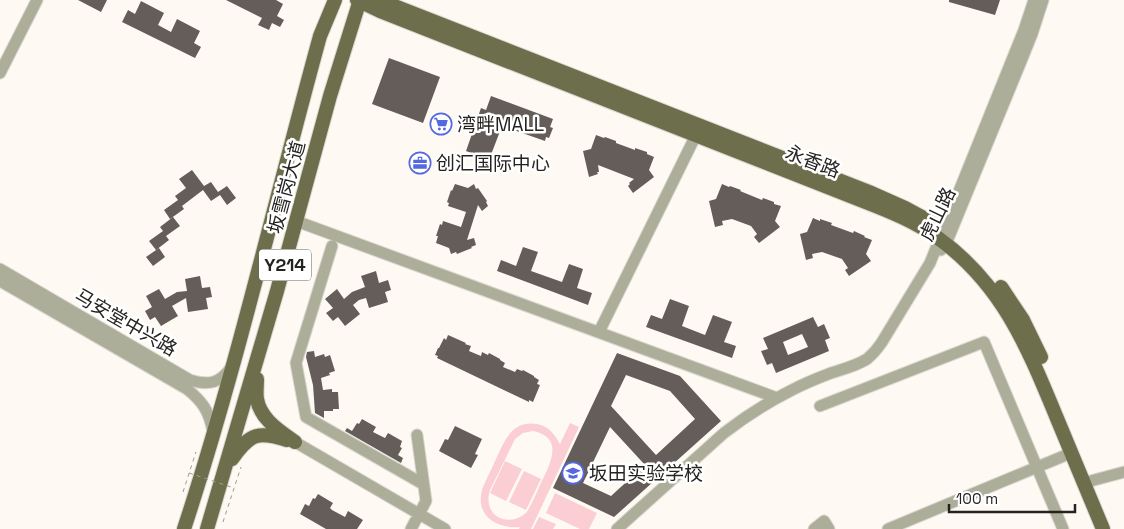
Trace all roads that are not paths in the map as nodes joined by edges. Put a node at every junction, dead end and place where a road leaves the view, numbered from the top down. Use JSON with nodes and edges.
{"nodes":[{"id":1,"x":37,"y":0,"type":"edge"},
{"id":2,"x":335,"y":0,"type":"edge"},
{"id":3,"x":359,"y":0,"type":"edge"},
{"id":4,"x":379,"y":0,"type":"edge"},
{"id":5,"x":1034,"y":0,"type":"edge"},
{"id":6,"x":1043,"y":0,"type":"edge"},
{"id":7,"x":0,"y":73,"type":"edge"},
{"id":8,"x":696,"y":135,"type":"junction"},
{"id":9,"x":296,"y":221,"type":"junction"},
{"id":10,"x":945,"y":237,"type":"junction"},
{"id":11,"x":332,"y":246,"type":"dead end"},
{"id":12,"x":0,"y":269,"type":"edge"},
{"id":13,"x":0,"y":280,"type":"edge"},
{"id":14,"x":599,"y":332,"type":"junction"},
{"id":15,"x":258,"y":360,"type":"junction"},
{"id":16,"x":233,"y":365,"type":"junction"},
{"id":17,"x":777,"y":398,"type":"junction"},
{"id":18,"x":820,"y":406,"type":"dead end"},
{"id":19,"x":214,"y":434,"type":"junction"},
{"id":20,"x":417,"y":435,"type":"dead end"},
{"id":21,"x":295,"y":442,"type":"junction"},
{"id":22,"x":1071,"y":453,"type":"junction"},
{"id":23,"x":1037,"y":468,"type":"junction"},
{"id":24,"x":225,"y":469,"type":"junction"},
{"id":25,"x":1124,"y":472,"type":"edge"},
{"id":26,"x":1088,"y":482,"type":"junction"},
{"id":27,"x":424,"y":484,"type":"junction"},
{"id":28,"x":419,"y":514,"type":"junction"},
{"id":29,"x":184,"y":529,"type":"edge"},
{"id":30,"x":207,"y":529,"type":"edge"},
{"id":31,"x":411,"y":529,"type":"edge"},
{"id":32,"x":445,"y":529,"type":"edge"},
{"id":33,"x":617,"y":529,"type":"edge"},
{"id":34,"x":814,"y":529,"type":"edge"},
{"id":35,"x":829,"y":529,"type":"edge"},
{"id":36,"x":888,"y":529,"type":"edge"},
{"id":37,"x":1063,"y":529,"type":"edge"},
{"id":38,"x":1103,"y":529,"type":"edge"},
{"id":39,"x":1112,"y":529,"type":"edge"}],
"edges":[{"from":1,"to":7,"type":"street"},
{"from":2,"to":16,"type":"main road","name":"坂雪岗大道","number":"Y214"},
{"from":3,"to":8,"type":"main road","name":"永香路"},
{"from":3,"to":9,"type":"main road","name":"坂雪岗大道","number":"Y214"},
{"from":4,"to":10,"type":"main road","name":"永香路"},
{"from":5,"to":10,"type":"street","name":"虎山路"},
{"from":6,"to":10,"type":"street","name":"虎山路"},
{"from":8,"to":10,"type":"main road","name":"永香路"},
{"from":8,"to":14,"type":"street"},
{"from":9,"to":14,"type":"street"},
{"from":9,"to":15,"type":"main road","name":"坂雪岗大道","number":"Y214"},
{"from":10,"to":17,"type":"street","name":"虎山路"},
{"from":10,"to":22,"type":"main road","name":"永香路"},
{"from":10,"to":26,"type":"main road","name":"永香路"},
{"from":11,"to":27,"type":"street"},
{"from":12,"to":16,"type":"street","name":"马安堂中兴路"},
{"from":13,"to":19,"type":"street","name":"马安堂中兴路"},
{"from":14,"to":17,"type":"street"},
{"from":15,"to":21,"type":"main road"},
{"from":15,"to":24,"type":"main road","name":"坂雪岗大道","number":"Y214"},
{"from":16,"to":19,"type":"main road","name":"坂雪岗大道","number":"Y214"},
{"from":17,"to":33,"type":"street","name":"虎山路"},
{"from":18,"to":23,"type":"street"},
{"from":19,"to":29,"type":"main road","name":"坂雪岗大道","number":"Y214"},
{"from":20,"to":27,"type":"street"},
{"from":21,"to":24,"type":"main road"},
{"from":21,"to":28,"type":"street"},
{"from":22,"to":23,"type":"street"},
{"from":22,"to":26,"type":"main road","name":"永香路"},
{"from":23,"to":36,"type":"street"},
{"from":23,"to":37,"type":"street"},
{"from":24,"to":30,"type":"main road","name":"坂雪岗大道","number":"Y214"},
{"from":25,"to":26,"type":"street"},
{"from":26,"to":38,"type":"main road","name":"永香路"},
{"from":26,"to":39,"type":"main road","name":"永香路"},
{"from":27,"to":28,"type":"street"},
{"from":28,"to":31,"type":"street"},
{"from":28,"to":32,"type":"street"},
{"from":34,"to":35,"type":"street"}]}
